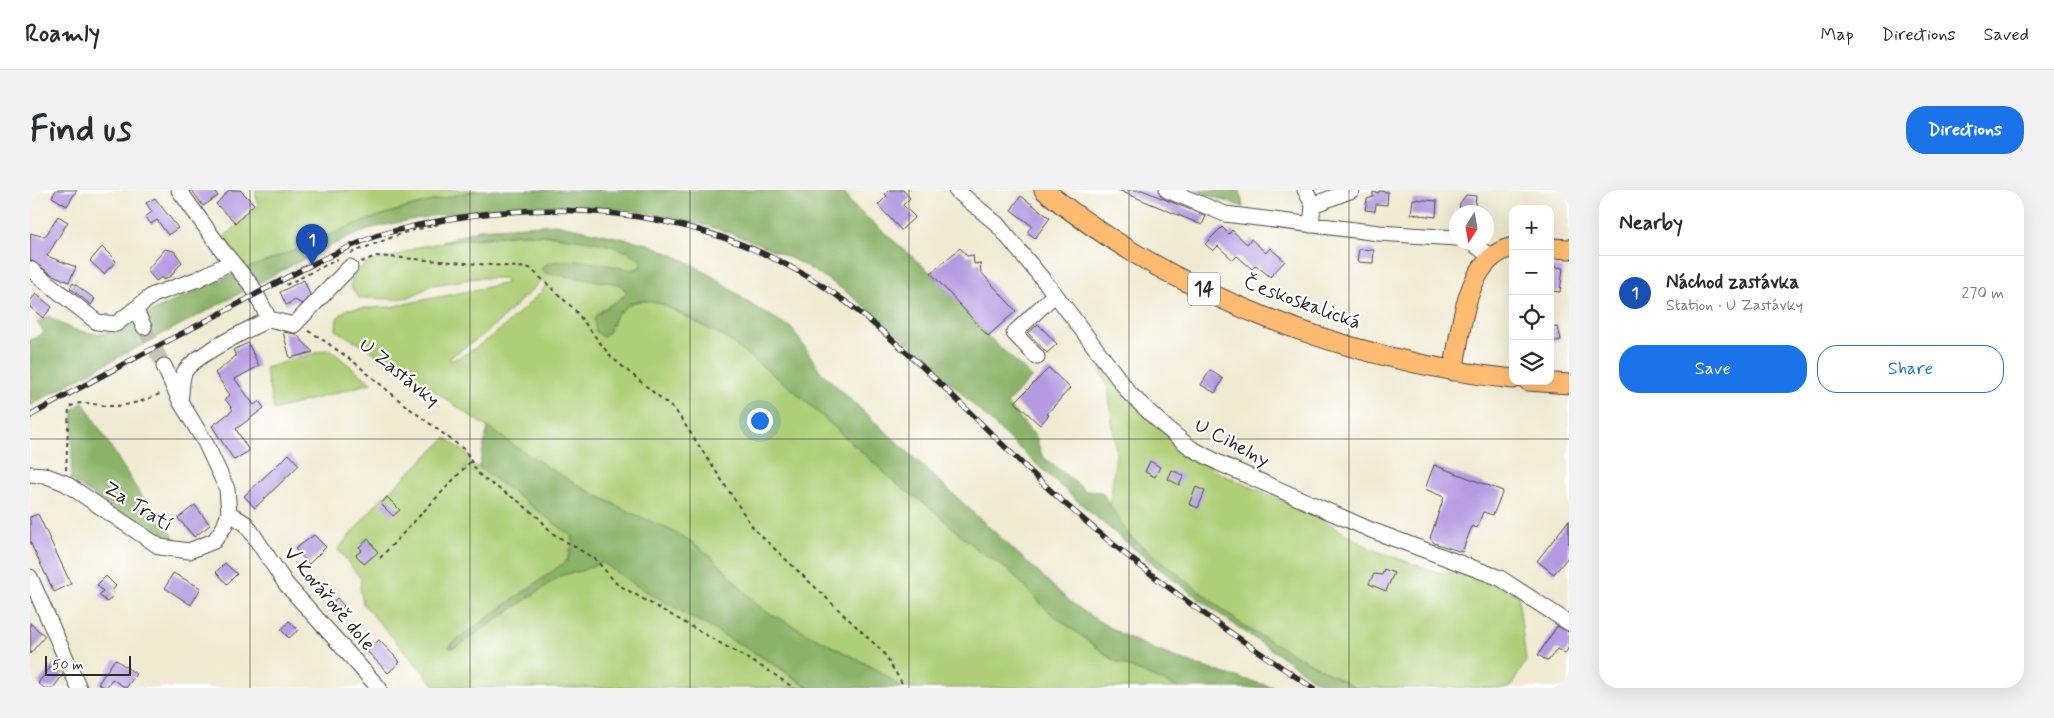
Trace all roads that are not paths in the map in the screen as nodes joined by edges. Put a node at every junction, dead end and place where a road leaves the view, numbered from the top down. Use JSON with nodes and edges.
{"nodes":[{"id":1,"x":180,"y":190,"type":"edge"},
{"id":2,"x":956,"y":190,"type":"edge"},
{"id":3,"x":1044,"y":190,"type":"edge"},
{"id":4,"x":1167,"y":190,"type":"edge"},
{"id":5,"x":1306,"y":190,"type":"edge"},
{"id":6,"x":1352,"y":190,"type":"edge"},
{"id":7,"x":1313,"y":205,"type":"junction"},
{"id":8,"x":1311,"y":225,"type":"junction"},
{"id":9,"x":1449,"y":238,"type":"edge"},
{"id":10,"x":1554,"y":248,"type":"edge"},
{"id":11,"x":1509,"y":249,"type":"edge"},
{"id":12,"x":1569,"y":249,"type":"edge"},
{"id":13,"x":1482,"y":250,"type":"edge"},
{"id":14,"x":1491,"y":257,"type":"junction"},
{"id":15,"x":348,"y":259,"type":"road end"},
{"id":16,"x":232,"y":262,"type":"junction"},
{"id":17,"x":30,"y":270,"type":"edge"},
{"id":18,"x":1055,"y":294,"type":"junction"},
{"id":19,"x":135,"y":310,"type":"junction"},
{"id":20,"x":269,"y":318,"type":"junction"},
{"id":21,"x":144,"y":327,"type":"tunnel mouth"},
{"id":22,"x":1037,"y":357,"type":"dead end"},
{"id":23,"x":164,"y":366,"type":"tunnel mouth"},
{"id":24,"x":1454,"y":371,"type":"junction"},
{"id":25,"x":1509,"y":379,"type":"edge"},
{"id":26,"x":1554,"y":383,"type":"edge"},
{"id":27,"x":1569,"y":384,"type":"edge"},
{"id":28,"x":177,"y":395,"type":"junction"},
{"id":29,"x":30,"y":474,"type":"edge"},
{"id":30,"x":230,"y":514,"type":"junction"},
{"id":31,"x":30,"y":577,"type":"edge"},
{"id":32,"x":34,"y":598,"type":"edge"},
{"id":33,"x":1569,"y":623,"type":"edge"},
{"id":34,"x":80,"y":687,"type":"edge"},
{"id":35,"x":379,"y":688,"type":"edge"}],
"edges":[{"from":1,"to":16,"type":"street"},
{"from":2,"to":18,"type":"street","name":"U Cihelny"},
{"from":3,"to":24,"type":"main road","name":"Českoskalická","number":"14"},
{"from":4,"to":8,"type":"street"},
{"from":5,"to":7,"type":"street"},
{"from":6,"to":7,"type":"street"},
{"from":7,"to":8,"type":"street"},
{"from":8,"to":9,"type":"street"},
{"from":10,"to":12,"type":"main road"},
{"from":11,"to":14,"type":"main road"},
{"from":13,"to":14,"type":"street"},
{"from":14,"to":24,"type":"main road"},
{"from":15,"to":20,"type":"street"},
{"from":16,"to":19,"type":"street"},
{"from":16,"to":20,"type":"street"},
{"from":17,"to":19,"type":"street"},
{"from":18,"to":22,"type":"street"},
{"from":18,"to":33,"type":"street","name":"U Cihelny"},
{"from":19,"to":21,"type":"street"},
{"from":20,"to":28,"type":"street"},
{"from":23,"to":28,"type":"street"},
{"from":24,"to":25,"type":"main road","name":"Českoskalická"},
{"from":26,"to":27,"type":"main road"},
{"from":28,"to":30,"type":"street"},
{"from":29,"to":30,"type":"street","name":"Za Tratí"},
{"from":30,"to":35,"type":"street","name":"V Kovářově dole"},
{"from":31,"to":32,"type":"street"},
{"from":32,"to":34,"type":"street"}]}
